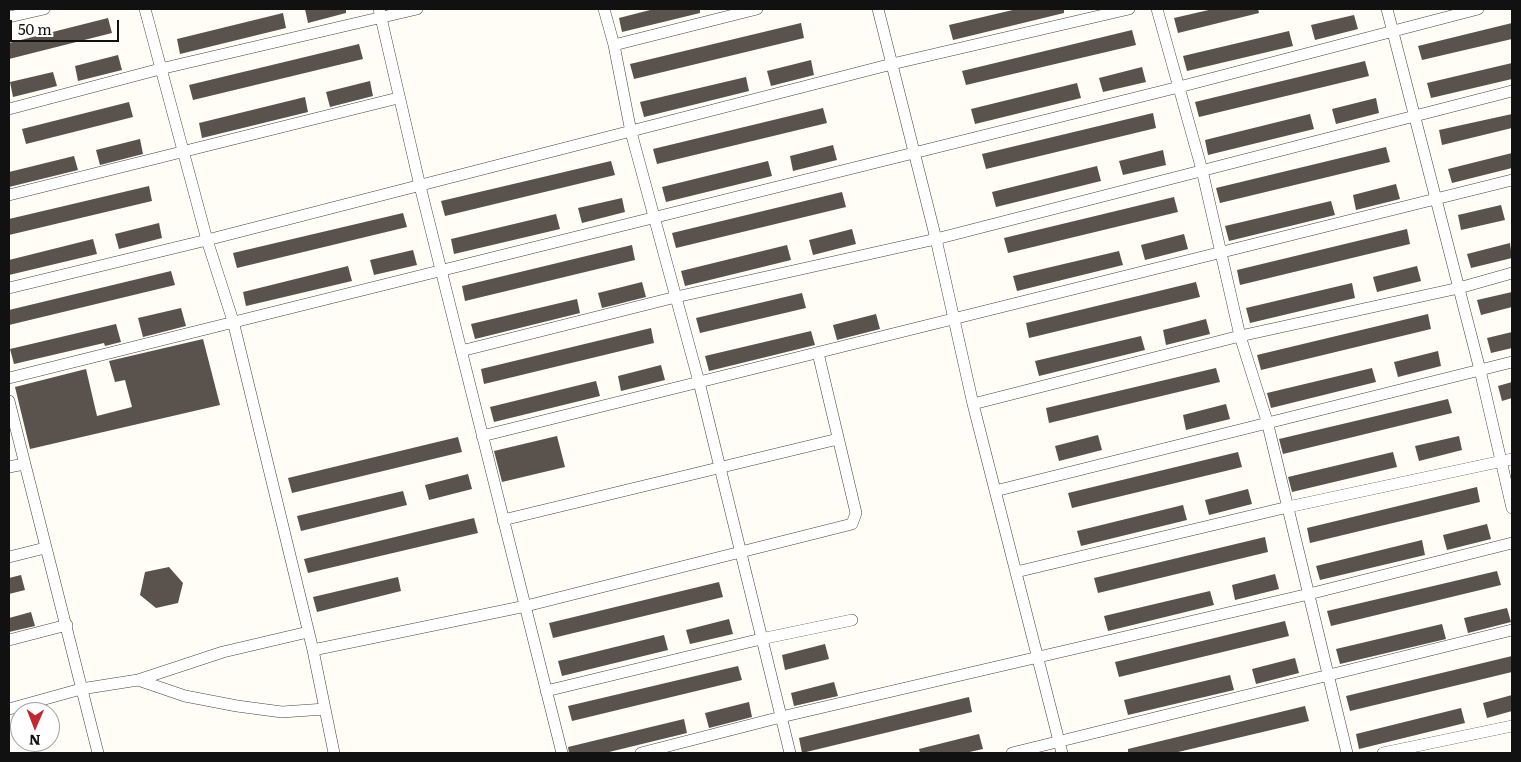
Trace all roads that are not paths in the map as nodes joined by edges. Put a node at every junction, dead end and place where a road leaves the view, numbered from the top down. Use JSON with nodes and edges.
{"nodes":[{"id":1,"x":44,"y":9,"type":"edge"},
{"id":2,"x":145,"y":9,"type":"edge"},
{"id":3,"x":417,"y":9,"type":"edge"},
{"id":4,"x":604,"y":9,"type":"edge"},
{"id":5,"x":757,"y":9,"type":"edge"},
{"id":6,"x":878,"y":9,"type":"edge"},
{"id":7,"x":1129,"y":9,"type":"edge"},
{"id":8,"x":1157,"y":9,"type":"edge"},
{"id":9,"x":1387,"y":9,"type":"edge"},
{"id":10,"x":1478,"y":9,"type":"edge"},
{"id":11,"x":380,"y":14,"type":"edge"},
{"id":12,"x":9,"y":18,"type":"edge"},
{"id":13,"x":1392,"y":30,"type":"junction"},
{"id":14,"x":614,"y":45,"type":"junction"},
{"id":15,"x":892,"y":64,"type":"junction"},
{"id":16,"x":160,"y":69,"type":"junction"},
{"id":17,"x":1179,"y":86,"type":"junction"},
{"id":18,"x":1512,"y":91,"type":"edge"},
{"id":19,"x":398,"y":98,"type":"junction"},
{"id":20,"x":9,"y":109,"type":"edge"},
{"id":21,"x":1414,"y":115,"type":"junction"},
{"id":22,"x":631,"y":132,"type":"junction"},
{"id":23,"x":914,"y":152,"type":"junction"},
{"id":24,"x":183,"y":153,"type":"junction"},
{"id":25,"x":1202,"y":170,"type":"junction"},
{"id":26,"x":1512,"y":180,"type":"edge"},
{"id":27,"x":420,"y":186,"type":"junction"},
{"id":28,"x":9,"y":196,"type":"edge"},
{"id":29,"x":1436,"y":197,"type":"junction"},
{"id":30,"x":654,"y":216,"type":"junction"},
{"id":31,"x":936,"y":239,"type":"junction"},
{"id":32,"x":207,"y":240,"type":"junction"},
{"id":33,"x":1222,"y":251,"type":"junction"},
{"id":34,"x":441,"y":270,"type":"junction"},
{"id":35,"x":1512,"y":273,"type":"edge"},
{"id":36,"x":9,"y":288,"type":"edge"},
{"id":37,"x":1459,"y":288,"type":"junction"},
{"id":38,"x":676,"y":296,"type":"junction"},
{"id":39,"x":952,"y":319,"type":"junction"},
{"id":40,"x":233,"y":321,"type":"junction"},
{"id":41,"x":1240,"y":336,"type":"junction"},
{"id":42,"x":461,"y":351,"type":"junction"},
{"id":43,"x":818,"y":353,"type":"junction"},
{"id":44,"x":1512,"y":362,"type":"edge"},
{"id":45,"x":1480,"y":370,"type":"junction"},
{"id":46,"x":9,"y":378,"type":"edge"},
{"id":47,"x":699,"y":382,"type":"junction"},
{"id":48,"x":9,"y":402,"type":"edge"},
{"id":49,"x":973,"y":404,"type":"junction"},
{"id":50,"x":1267,"y":421,"type":"junction"},
{"id":51,"x":482,"y":436,"type":"junction"},
{"id":52,"x":838,"y":439,"type":"junction"},
{"id":53,"x":1507,"y":460,"type":"edge"},
{"id":54,"x":24,"y":464,"type":"junction"},
{"id":55,"x":9,"y":468,"type":"edge"},
{"id":56,"x":720,"y":468,"type":"junction"},
{"id":57,"x":995,"y":491,"type":"junction"},
{"id":58,"x":1288,"y":507,"type":"junction"},
{"id":59,"x":1512,"y":508,"type":"edge"},
{"id":60,"x":503,"y":520,"type":"junction"},
{"id":61,"x":1512,"y":544,"type":"edge"},
{"id":62,"x":45,"y":548,"type":"junction"},
{"id":63,"x":741,"y":553,"type":"junction"},
{"id":64,"x":9,"y":557,"type":"edge"},
{"id":65,"x":1016,"y":572,"type":"junction"},
{"id":66,"x":1309,"y":594,"type":"junction"},
{"id":67,"x":526,"y":606,"type":"junction"},
{"id":68,"x":852,"y":620,"type":"dead end"},
{"id":69,"x":67,"y":626,"type":"junction"},
{"id":70,"x":1512,"y":630,"type":"edge"},
{"id":71,"x":308,"y":632,"type":"junction"},
{"id":72,"x":761,"y":638,"type":"junction"},
{"id":73,"x":9,"y":640,"type":"edge"},
{"id":74,"x":313,"y":650,"type":"junction"},
{"id":75,"x":1038,"y":656,"type":"junction"},
{"id":76,"x":1327,"y":677,"type":"junction"},
{"id":77,"x":138,"y":680,"type":"junction"},
{"id":78,"x":81,"y":689,"type":"junction"},
{"id":79,"x":546,"y":690,"type":"junction"},
{"id":80,"x":325,"y":709,"type":"junction"},
{"id":81,"x":9,"y":710,"type":"edge"},
{"id":82,"x":781,"y":717,"type":"junction"},
{"id":83,"x":1512,"y":726,"type":"edge"},
{"id":84,"x":1059,"y":742,"type":"junction"},
{"id":85,"x":98,"y":753,"type":"edge"},
{"id":86,"x":334,"y":753,"type":"edge"},
{"id":87,"x":562,"y":753,"type":"edge"},
{"id":88,"x":641,"y":753,"type":"edge"},
{"id":89,"x":790,"y":753,"type":"edge"},
{"id":90,"x":1012,"y":753,"type":"edge"},
{"id":91,"x":1062,"y":753,"type":"edge"},
{"id":92,"x":1347,"y":753,"type":"edge"},
{"id":93,"x":1382,"y":753,"type":"edge"}],
"edges":[{"from":1,"to":12,"type":"street"},
{"from":2,"to":16,"type":"street"},
{"from":3,"to":11,"type":"street"},
{"from":4,"to":14,"type":"street"},
{"from":5,"to":14,"type":"street"},
{"from":6,"to":15,"type":"street"},
{"from":7,"to":15,"type":"street"},
{"from":8,"to":17,"type":"street"},
{"from":9,"to":13,"type":"street"},
{"from":10,"to":13,"type":"street"},
{"from":11,"to":16,"type":"street"},
{"from":11,"to":19,"type":"street"},
{"from":13,"to":17,"type":"street"},
{"from":13,"to":21,"type":"street"},
{"from":14,"to":22,"type":"street"},
{"from":15,"to":22,"type":"street"},
{"from":15,"to":23,"type":"street"},
{"from":16,"to":20,"type":"street"},
{"from":16,"to":24,"type":"street"},
{"from":17,"to":23,"type":"street"},
{"from":17,"to":25,"type":"street"},
{"from":18,"to":21,"type":"street"},
{"from":19,"to":24,"type":"street"},
{"from":19,"to":27,"type":"street"},
{"from":21,"to":25,"type":"street"},
{"from":21,"to":29,"type":"street"},
{"from":22,"to":27,"type":"street"},
{"from":22,"to":30,"type":"street"},
{"from":23,"to":30,"type":"street"},
{"from":23,"to":31,"type":"street"},
{"from":24,"to":28,"type":"street"},
{"from":24,"to":32,"type":"street"},
{"from":25,"to":31,"type":"street"},
{"from":25,"to":33,"type":"street"},
{"from":26,"to":29,"type":"street"},
{"from":27,"to":32,"type":"street"},
{"from":27,"to":34,"type":"street"},
{"from":29,"to":33,"type":"street"},
{"from":29,"to":37,"type":"street"},
{"from":30,"to":34,"type":"street"},
{"from":30,"to":38,"type":"street"},
{"from":31,"to":38,"type":"street"},
{"from":31,"to":39,"type":"street"},
{"from":32,"to":36,"type":"street"},
{"from":32,"to":40,"type":"street"},
{"from":33,"to":39,"type":"street"},
{"from":33,"to":41,"type":"street"},
{"from":34,"to":40,"type":"street"},
{"from":34,"to":42,"type":"street"},
{"from":35,"to":37,"type":"street"},
{"from":37,"to":41,"type":"street"},
{"from":37,"to":45,"type":"street"},
{"from":38,"to":42,"type":"street"},
{"from":38,"to":47,"type":"street"},
{"from":39,"to":43,"type":"street"},
{"from":39,"to":49,"type":"street"},
{"from":40,"to":46,"type":"street"},
{"from":40,"to":71,"type":"street"},
{"from":41,"to":49,"type":"street"},
{"from":41,"to":50,"type":"street"},
{"from":42,"to":51,"type":"street"},
{"from":43,"to":47,"type":"street"},
{"from":43,"to":52,"type":"street"},
{"from":44,"to":45,"type":"street"},
{"from":45,"to":50,"type":"street"},
{"from":45,"to":53,"type":"street"},
{"from":47,"to":51,"type":"street"},
{"from":47,"to":56,"type":"street"},
{"from":48,"to":54,"type":"street"},
{"from":49,"to":57,"type":"street"},
{"from":50,"to":57,"type":"street"},
{"from":50,"to":58,"type":"street"},
{"from":51,"to":60,"type":"street"},
{"from":52,"to":56,"type":"street"},
{"from":52,"to":63,"type":"street"},
{"from":53,"to":58,"type":"street"},
{"from":53,"to":59,"type":"street"},
{"from":54,"to":55,"type":"street"},
{"from":54,"to":62,"type":"street"},
{"from":56,"to":60,"type":"street"},
{"from":56,"to":63,"type":"street"},
{"from":57,"to":65,"type":"street"},
{"from":58,"to":65,"type":"street"},
{"from":58,"to":66,"type":"street"},
{"from":60,"to":67,"type":"street"},
{"from":61,"to":66,"type":"street"},
{"from":62,"to":64,"type":"street"},
{"from":62,"to":69,"type":"street"},
{"from":63,"to":67,"type":"street"},
{"from":63,"to":72,"type":"street"},
{"from":65,"to":75,"type":"street"},
{"from":66,"to":75,"type":"street"},
{"from":66,"to":76,"type":"street"},
{"from":67,"to":74,"type":"street"},
{"from":67,"to":79,"type":"street"},
{"from":68,"to":72,"type":"street"},
{"from":69,"to":73,"type":"street"},
{"from":69,"to":78,"type":"street"},
{"from":70,"to":76,"type":"street"},
{"from":71,"to":74,"type":"street"},
{"from":71,"to":77,"type":"street"},
{"from":72,"to":79,"type":"street"},
{"from":72,"to":82,"type":"street"},
{"from":74,"to":80,"type":"street"},
{"from":75,"to":82,"type":"street"},
{"from":75,"to":84,"type":"street"},
{"from":76,"to":84,"type":"street"},
{"from":76,"to":92,"type":"street"},
{"from":77,"to":78,"type":"street"},
{"from":77,"to":80,"type":"street"},
{"from":78,"to":81,"type":"street"},
{"from":78,"to":85,"type":"street"},
{"from":79,"to":87,"type":"street"},
{"from":80,"to":86,"type":"street"},
{"from":82,"to":88,"type":"street"},
{"from":82,"to":89,"type":"street"},
{"from":83,"to":93,"type":"street"},
{"from":84,"to":90,"type":"street"},
{"from":84,"to":91,"type":"street"}]}
